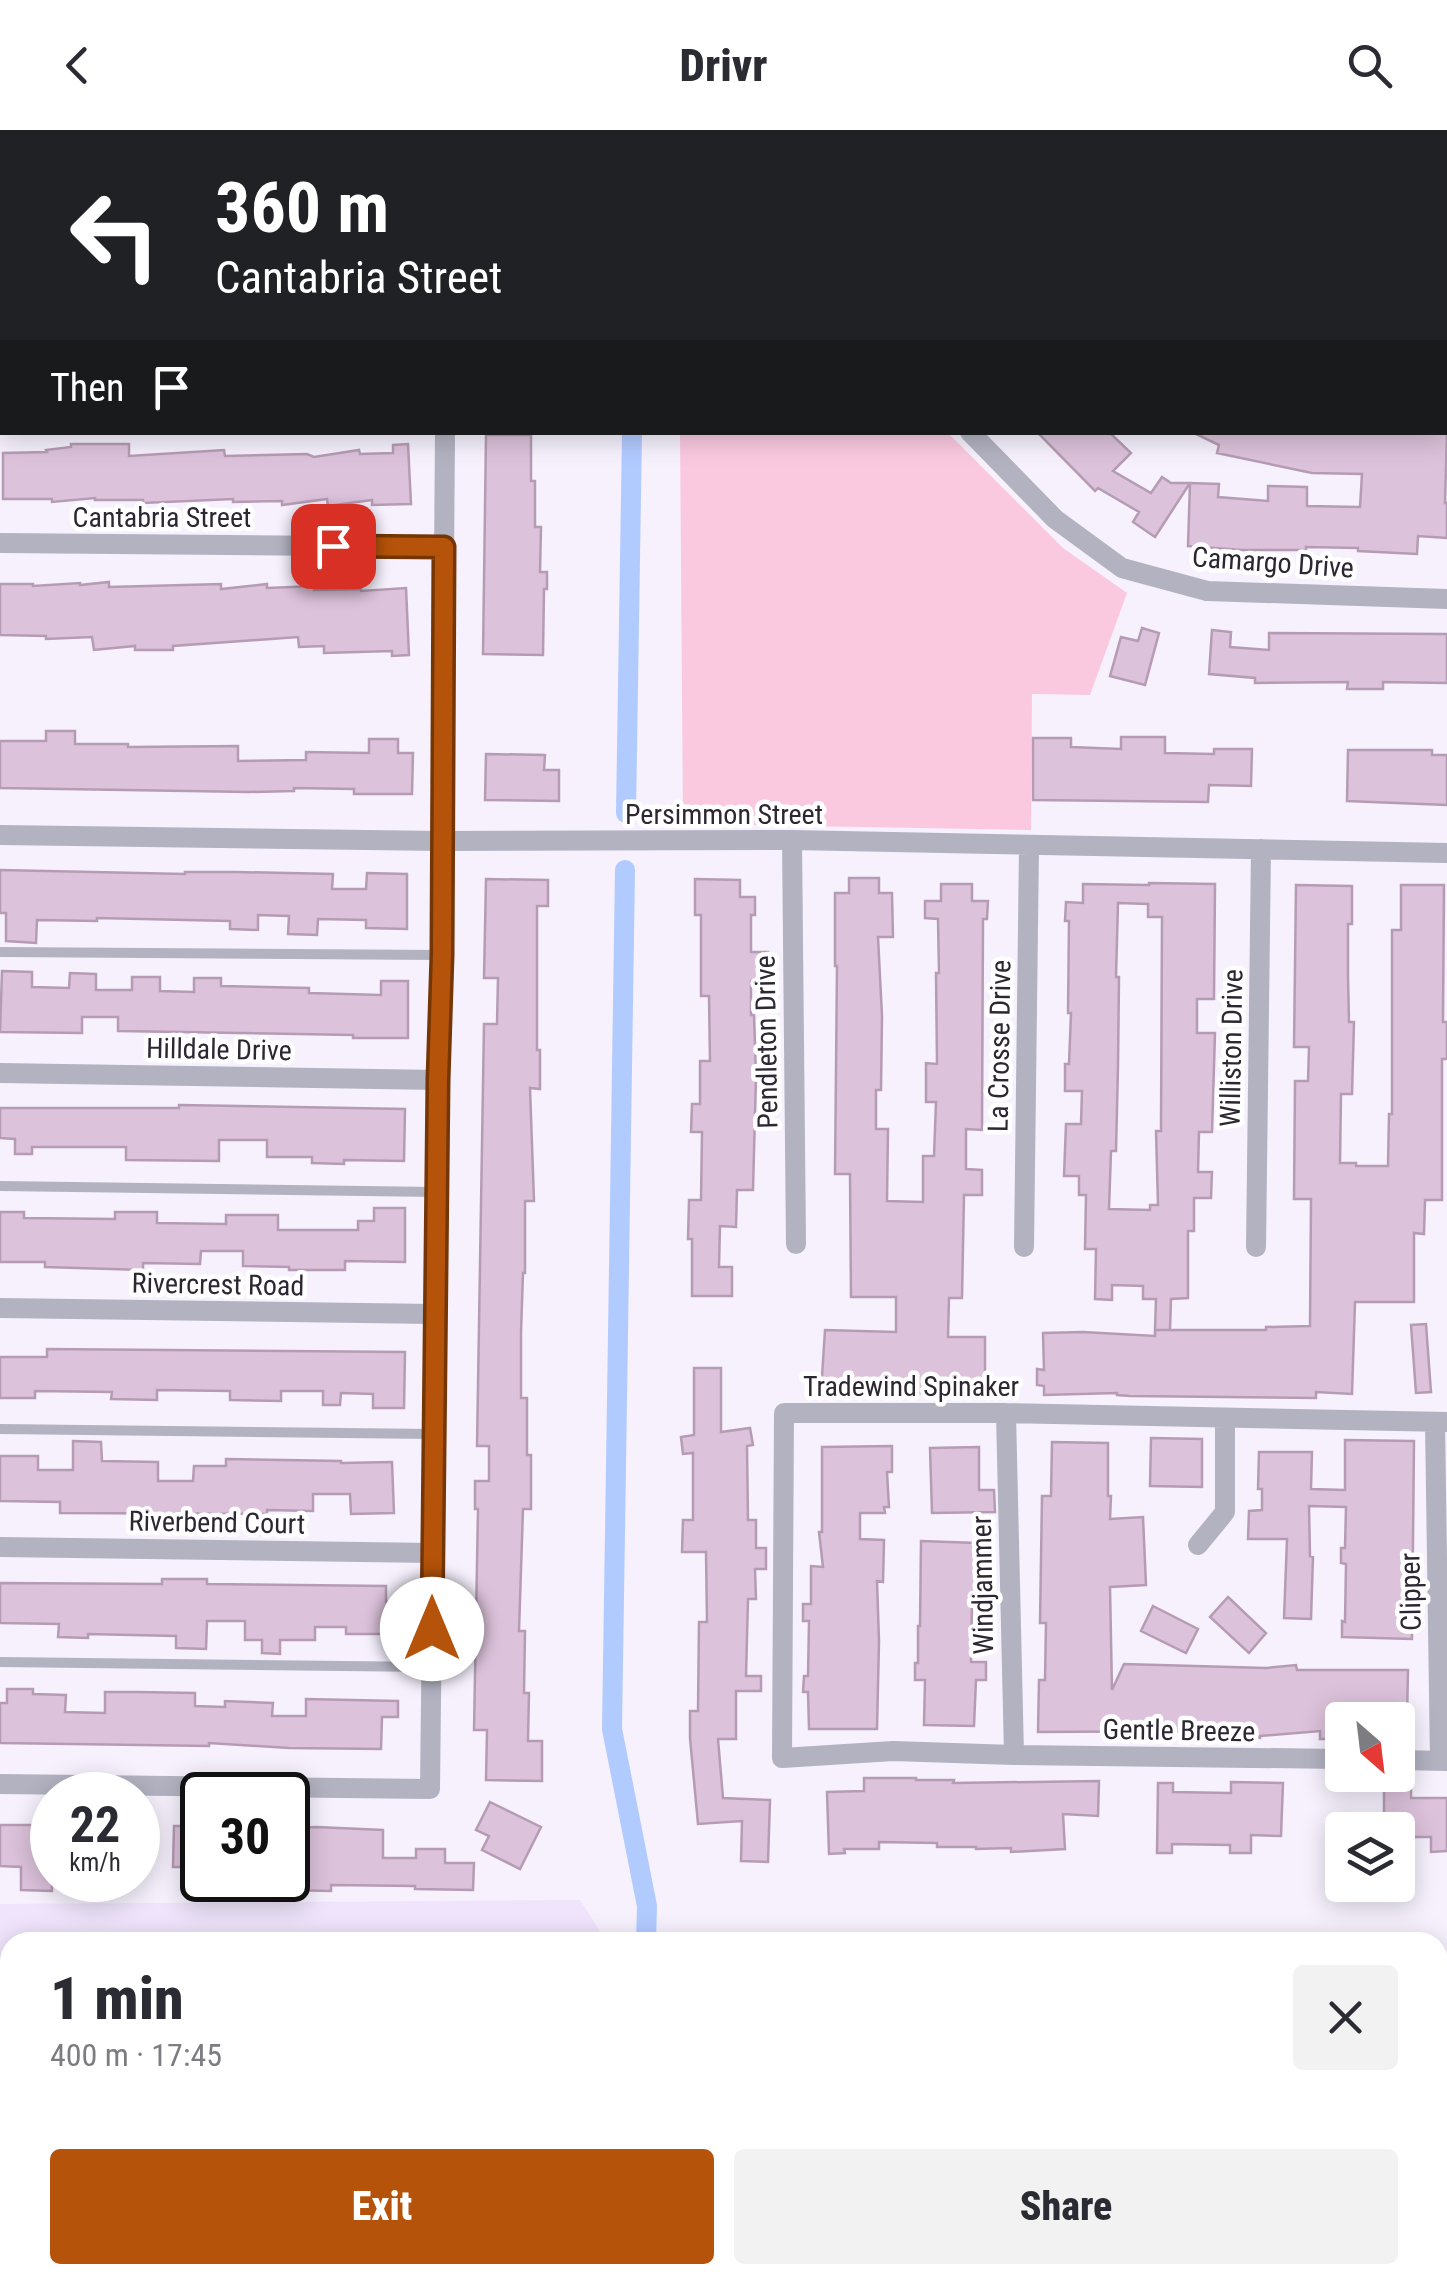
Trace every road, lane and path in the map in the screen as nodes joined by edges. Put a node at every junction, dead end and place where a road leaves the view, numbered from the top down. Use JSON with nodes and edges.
{"nodes":[{"id":1,"x":445,"y":435,"type":"edge"},
{"id":2,"x":973,"y":435,"type":"edge"},
{"id":3,"x":0,"y":543,"type":"edge"},
{"id":4,"x":444,"y":547,"type":"junction"},
{"id":5,"x":1447,"y":599,"type":"edge"},
{"id":6,"x":0,"y":835,"type":"edge"},
{"id":7,"x":792,"y":840,"type":"junction"},
{"id":8,"x":440,"y":841,"type":"junction"},
{"id":9,"x":1029,"y":846,"type":"junction"},
{"id":10,"x":1260,"y":849,"type":"junction"},
{"id":11,"x":1447,"y":854,"type":"edge"},
{"id":12,"x":0,"y":952,"type":"edge"},
{"id":13,"x":442,"y":955,"type":"junction"},
{"id":14,"x":0,"y":1073,"type":"edge"},
{"id":15,"x":438,"y":1080,"type":"junction"},
{"id":16,"x":0,"y":1186,"type":"edge"},
{"id":17,"x":437,"y":1192,"type":"junction"},
{"id":18,"x":796,"y":1244,"type":"dead end"},
{"id":19,"x":1024,"y":1247,"type":"dead end"},
{"id":20,"x":1256,"y":1247,"type":"dead end"},
{"id":21,"x":0,"y":1308,"type":"edge"},
{"id":22,"x":435,"y":1314,"type":"junction"},
{"id":23,"x":1006,"y":1413,"type":"junction"},
{"id":24,"x":1226,"y":1418,"type":"junction"},
{"id":25,"x":1441,"y":1422,"type":"edge"},
{"id":26,"x":0,"y":1429,"type":"edge"},
{"id":27,"x":434,"y":1434,"type":"junction"},
{"id":28,"x":1198,"y":1546,"type":"dead end"},
{"id":29,"x":0,"y":1547,"type":"edge"},
{"id":30,"x":433,"y":1553,"type":"junction"},
{"id":31,"x":0,"y":1662,"type":"edge"},
{"id":32,"x":432,"y":1667,"type":"junction"},
{"id":33,"x":1014,"y":1755,"type":"junction"},
{"id":34,"x":1325,"y":1759,"type":"edge"},
{"id":35,"x":1415,"y":1760,"type":"edge"},
{"id":36,"x":1444,"y":1760,"type":"edge"},
{"id":37,"x":0,"y":1784,"type":"edge"}],
"edges":[{"from":1,"to":4,"type":"street"},
{"from":2,"to":5,"type":"street","name":"Camargo Drive"},
{"from":3,"to":4,"type":"street","name":"Cantabria Street"},
{"from":4,"to":8,"type":"street"},
{"from":6,"to":8,"type":"street","name":"Persimmon Street"},
{"from":7,"to":8,"type":"street","name":"Persimmon Street"},
{"from":7,"to":9,"type":"street","name":"Persimmon Street"},
{"from":7,"to":18,"type":"street","name":"Pendleton Drive"},
{"from":8,"to":13,"type":"street"},
{"from":9,"to":10,"type":"street","name":"Persimmon Street"},
{"from":9,"to":19,"type":"street","name":"La Crosse Drive"},
{"from":10,"to":11,"type":"street","name":"Persimmon Street"},
{"from":10,"to":20,"type":"street","name":"Williston Drive"},
{"from":12,"to":13,"type":"lane"},
{"from":13,"to":15,"type":"street"},
{"from":14,"to":15,"type":"street","name":"Hilldale Drive"},
{"from":15,"to":17,"type":"street"},
{"from":16,"to":17,"type":"lane"},
{"from":17,"to":22,"type":"street"},
{"from":21,"to":22,"type":"street","name":"Rivercrest Road"},
{"from":22,"to":27,"type":"street"},
{"from":23,"to":24,"type":"street","name":"Tradewind Spinaker"},
{"from":23,"to":33,"type":"street","name":"Windjammer"},
{"from":23,"to":33,"type":"street","name":"Tradewind Spinaker"},
{"from":24,"to":25,"type":"street","name":"Tradewind Spinaker"},
{"from":24,"to":28,"type":"street"},
{"from":25,"to":36,"type":"street","name":"Clipper"},
{"from":26,"to":27,"type":"lane"},
{"from":27,"to":30,"type":"street"},
{"from":29,"to":30,"type":"street","name":"Riverbend Court"},
{"from":30,"to":32,"type":"street"},
{"from":31,"to":32,"type":"lane"},
{"from":32,"to":37,"type":"street"},
{"from":33,"to":34,"type":"street","name":"Gentle Breeze"},
{"from":35,"to":36,"type":"street"}]}
